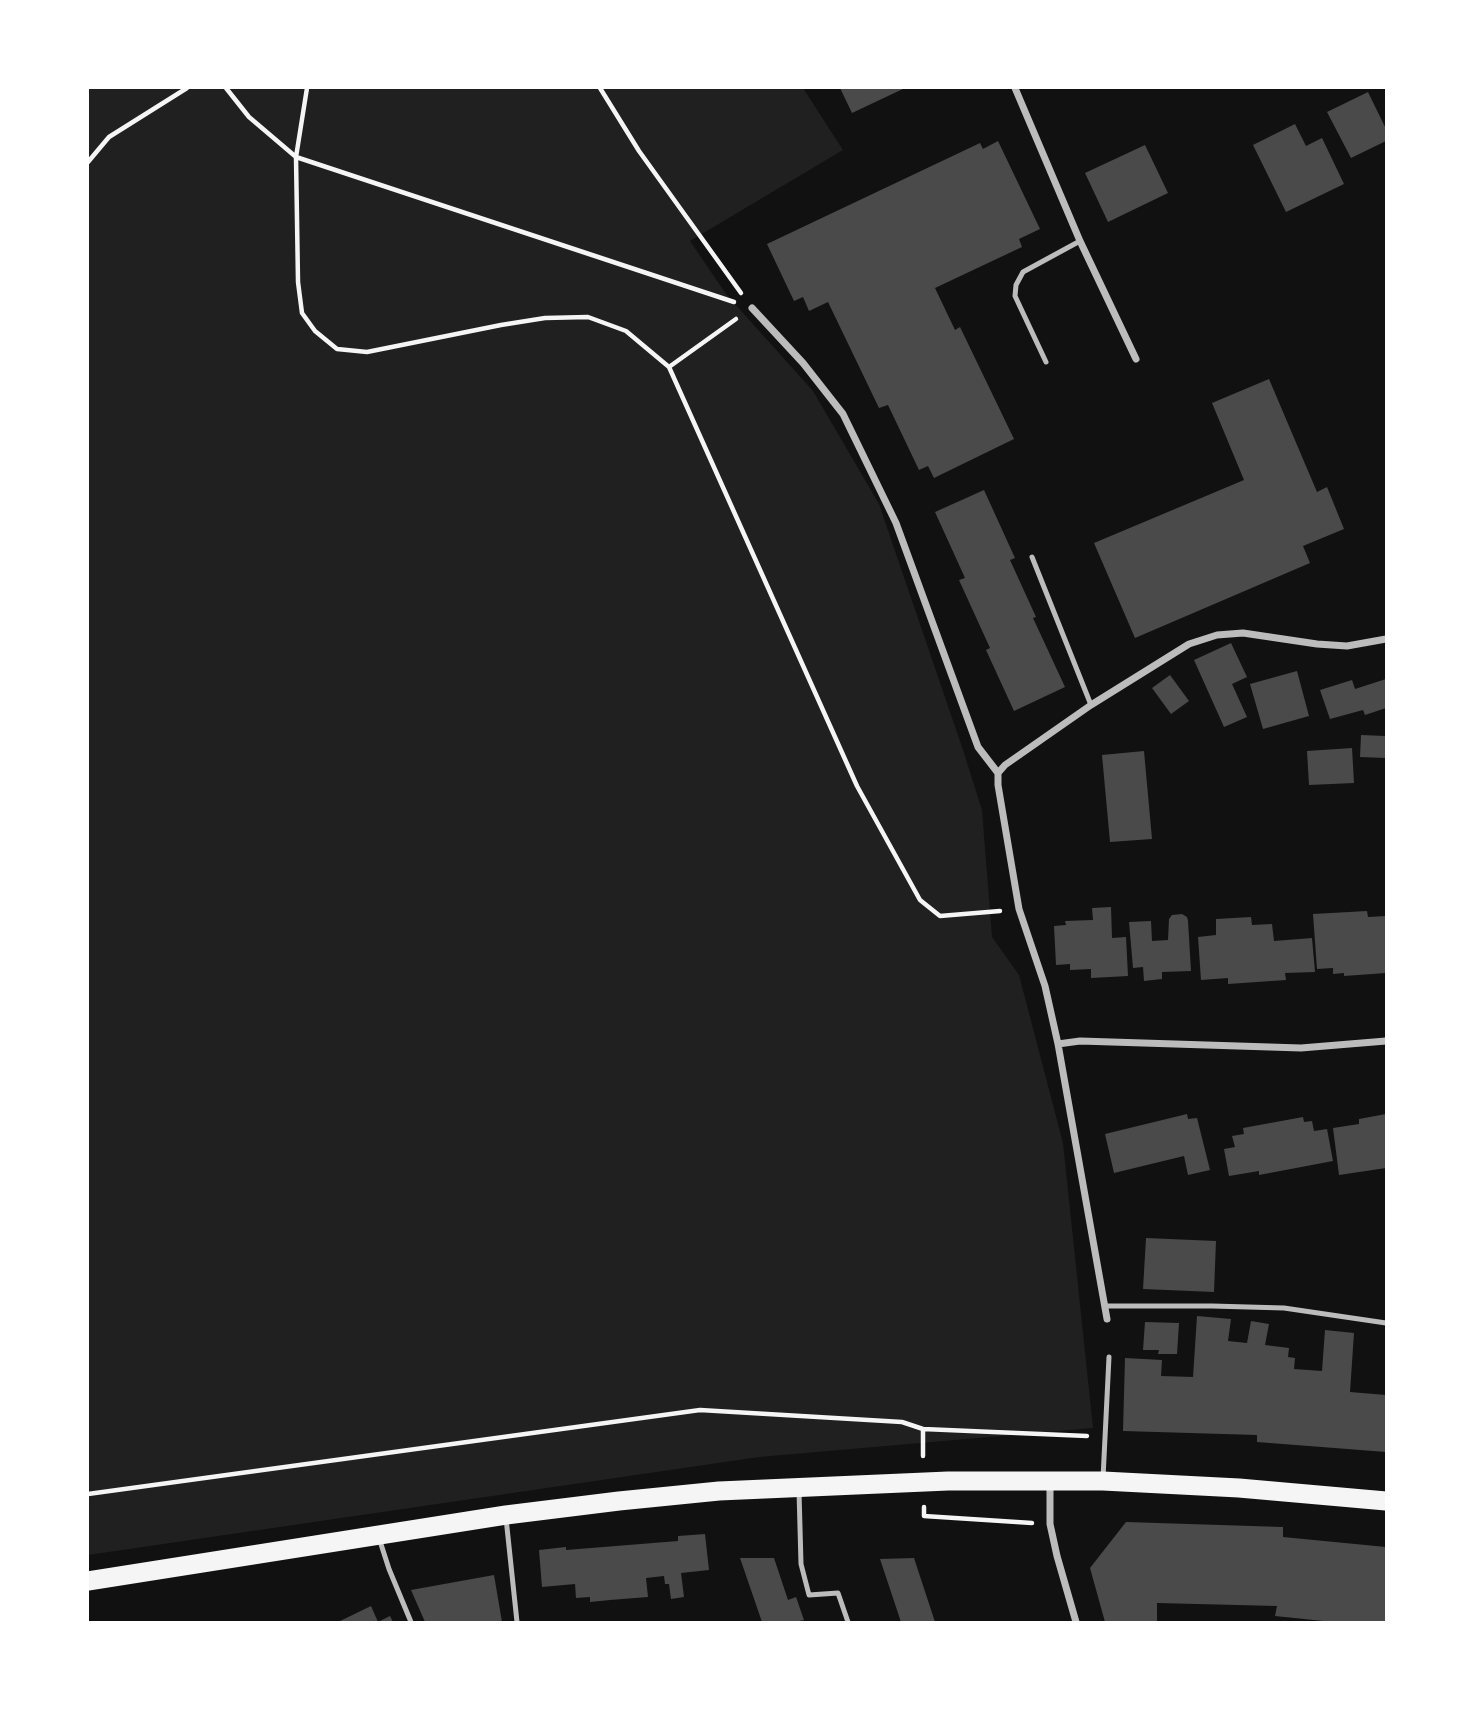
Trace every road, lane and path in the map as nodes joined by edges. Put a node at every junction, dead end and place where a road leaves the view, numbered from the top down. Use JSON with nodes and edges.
{"nodes":[{"id":1,"x":187,"y":88,"type":"edge"},
{"id":2,"x":226,"y":88,"type":"edge"},
{"id":3,"x":307,"y":88,"type":"edge"},
{"id":4,"x":600,"y":88,"type":"edge"},
{"id":5,"x":1015,"y":88,"type":"edge"},
{"id":6,"x":296,"y":158,"type":"junction"},
{"id":7,"x":88,"y":162,"type":"edge"},
{"id":8,"x":1080,"y":241,"type":"junction"},
{"id":9,"x":751,"y":308,"type":"junction"},
{"id":10,"x":1136,"y":359,"type":"dead end"},
{"id":11,"x":1046,"y":362,"type":"dead end"},
{"id":12,"x":669,"y":368,"type":"junction"},
{"id":13,"x":1032,"y":557,"type":"dead end"},
{"id":14,"x":1387,"y":639,"type":"edge"},
{"id":15,"x":1091,"y":705,"type":"junction"},
{"id":16,"x":998,"y":773,"type":"junction"},
{"id":17,"x":1019,"y":909,"type":"junction"},
{"id":18,"x":1387,"y":1041,"type":"edge"},
{"id":19,"x":1058,"y":1044,"type":"junction"},
{"id":20,"x":1105,"y":1306,"type":"junction"},
{"id":21,"x":1107,"y":1319,"type":"dead end"},
{"id":22,"x":1387,"y":1323,"type":"edge"},
{"id":23,"x":1109,"y":1357,"type":"dead end"},
{"id":24,"x":1106,"y":1437,"type":"junction"},
{"id":25,"x":1050,"y":1481,"type":"junction"},
{"id":26,"x":1103,"y":1481,"type":"junction"},
{"id":27,"x":799,"y":1488,"type":"junction"},
{"id":28,"x":88,"y":1494,"type":"edge"},
{"id":29,"x":1387,"y":1501,"type":"edge"},
{"id":30,"x":506,"y":1515,"type":"junction"},
{"id":31,"x":924,"y":1516,"type":"dead end"},
{"id":32,"x":1026,"y":1522,"type":"dead end"},
{"id":33,"x":378,"y":1535,"type":"junction"},
{"id":34,"x":88,"y":1581,"type":"edge"},
{"id":35,"x":411,"y":1622,"type":"edge"},
{"id":36,"x":517,"y":1622,"type":"edge"},
{"id":37,"x":848,"y":1622,"type":"edge"},
{"id":38,"x":1076,"y":1622,"type":"edge"}],
"edges":[{"from":1,"to":7,"type":"path"},
{"from":2,"to":6,"type":"path"},
{"from":3,"to":6,"type":"path"},
{"from":4,"to":9,"type":"path"},
{"from":5,"to":8,"type":"street"},
{"from":6,"to":9,"type":"path"},
{"from":6,"to":12,"type":"path"},
{"from":8,"to":10,"type":"street"},
{"from":8,"to":11,"type":"lane"},
{"from":9,"to":12,"type":"path"},
{"from":9,"to":16,"type":"street"},
{"from":12,"to":17,"type":"path"},
{"from":13,"to":15,"type":"lane"},
{"from":14,"to":15,"type":"street"},
{"from":15,"to":16,"type":"street"},
{"from":16,"to":17,"type":"street"},
{"from":17,"to":19,"type":"street"},
{"from":18,"to":19,"type":"street"},
{"from":19,"to":20,"type":"street"},
{"from":20,"to":21,"type":"street"},
{"from":20,"to":22,"type":"lane"},
{"from":23,"to":24,"type":"lane"},
{"from":24,"to":26,"type":"lane"},
{"from":24,"to":28,"type":"path"},
{"from":25,"to":26,"type":"highway"},
{"from":25,"to":27,"type":"highway"},
{"from":25,"to":38,"type":"street"},
{"from":26,"to":29,"type":"highway"},
{"from":27,"to":30,"type":"highway"},
{"from":27,"to":37,"type":"lane"},
{"from":30,"to":33,"type":"highway"},
{"from":30,"to":36,"type":"lane"},
{"from":31,"to":32,"type":"path"},
{"from":33,"to":34,"type":"highway"},
{"from":33,"to":35,"type":"lane"}]}
